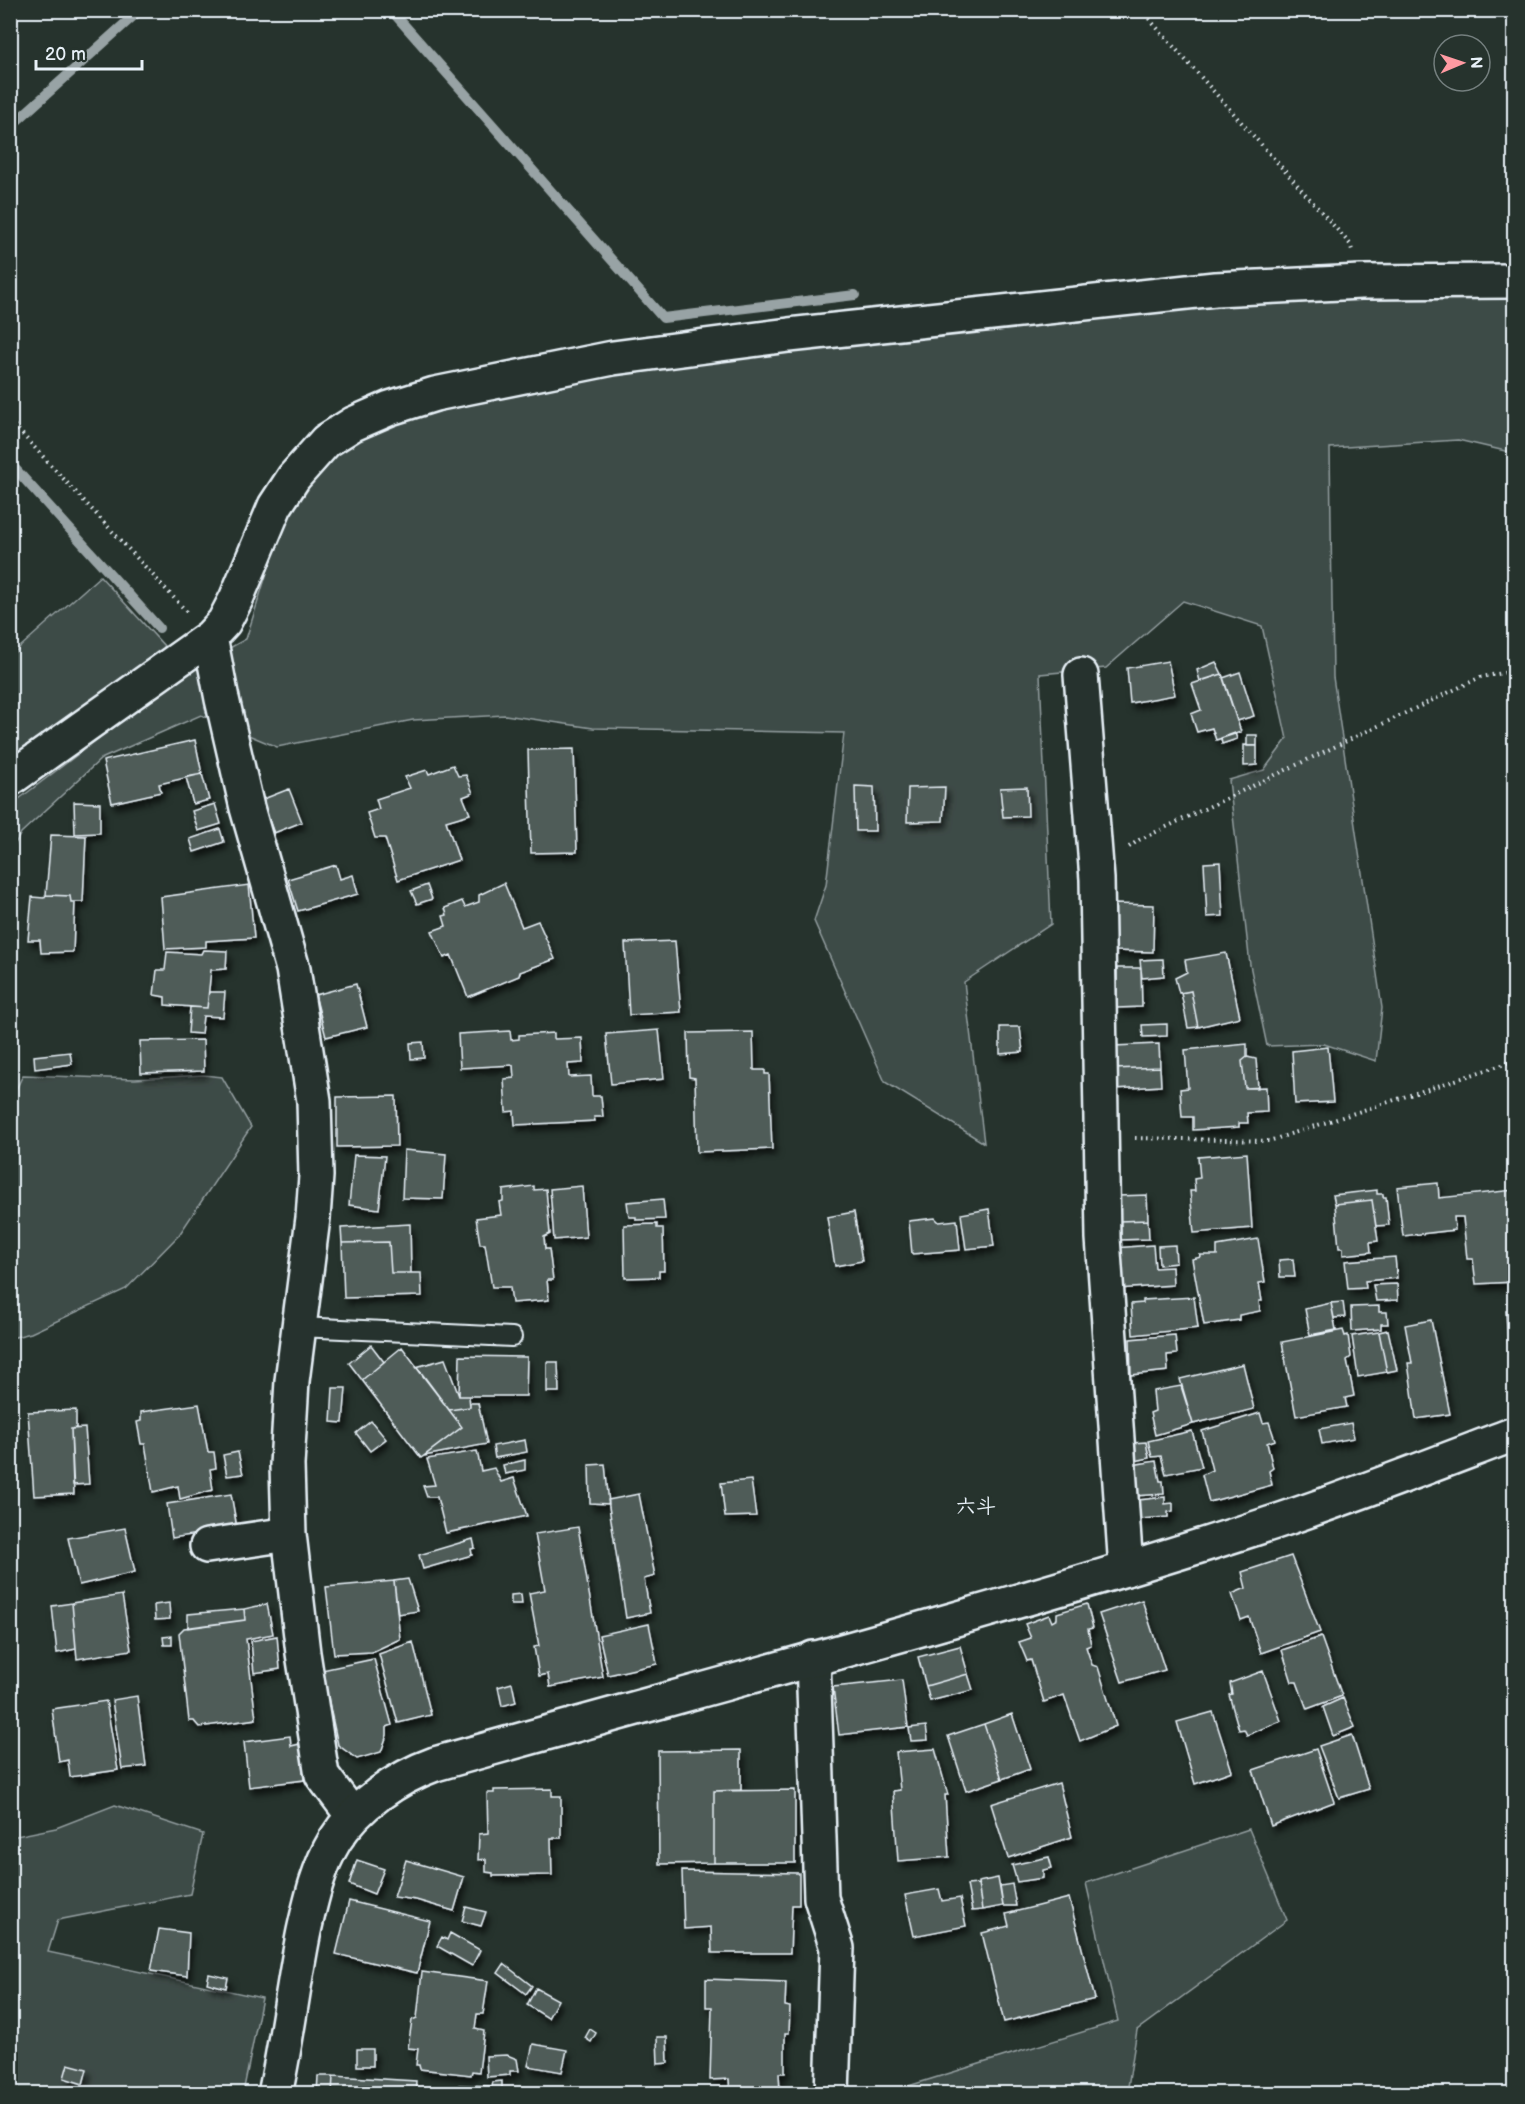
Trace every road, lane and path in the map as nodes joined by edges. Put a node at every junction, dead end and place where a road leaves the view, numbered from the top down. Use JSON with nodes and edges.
{"nodes":[{"id":1,"x":1142,"y":10,"type":"edge"},
{"id":2,"x":1515,"y":281,"type":"edge"},
{"id":3,"x":1361,"y":282,"type":"junction"},
{"id":4,"x":10,"y":422,"type":"edge"},
{"id":5,"x":210,"y":637,"type":"junction"},
{"id":6,"x":1515,"y":671,"type":"edge"},
{"id":7,"x":1081,"y":675,"type":"dead end"},
{"id":8,"x":10,"y":780,"type":"edge"},
{"id":9,"x":1097,"y":879,"type":"junction"},
{"id":10,"x":1515,"y":1062,"type":"edge"},
{"id":11,"x":1102,"y":1137,"type":"junction"},
{"id":12,"x":299,"y":1326,"type":"junction"},
{"id":13,"x":512,"y":1337,"type":"dead end"},
{"id":14,"x":1515,"y":1434,"type":"edge"},
{"id":15,"x":289,"y":1534,"type":"junction"},
{"id":16,"x":207,"y":1546,"type":"dead end"},
{"id":17,"x":1126,"y":1569,"type":"junction"},
{"id":18,"x":813,"y":1658,"type":"junction"},
{"id":19,"x":353,"y":1816,"type":"junction"},
{"id":20,"x":275,"y":2094,"type":"edge"},
{"id":21,"x":832,"y":2094,"type":"edge"}],
"edges":[{"from":1,"to":3,"type":"path"},
{"from":2,"to":3,"type":"street"},
{"from":3,"to":5,"type":"street"},
{"from":4,"to":5,"type":"path"},
{"from":5,"to":8,"type":"street"},
{"from":5,"to":12,"type":"street"},
{"from":6,"to":9,"type":"path"},
{"from":7,"to":9,"type":"street"},
{"from":9,"to":11,"type":"street"},
{"from":10,"to":11,"type":"path"},
{"from":11,"to":17,"type":"street"},
{"from":12,"to":13,"type":"lane"},
{"from":12,"to":15,"type":"street"},
{"from":14,"to":17,"type":"street"},
{"from":15,"to":16,"type":"street"},
{"from":15,"to":19,"type":"street"},
{"from":17,"to":18,"type":"street"},
{"from":18,"to":19,"type":"street"},
{"from":18,"to":21,"type":"street"},
{"from":19,"to":20,"type":"street"}]}
